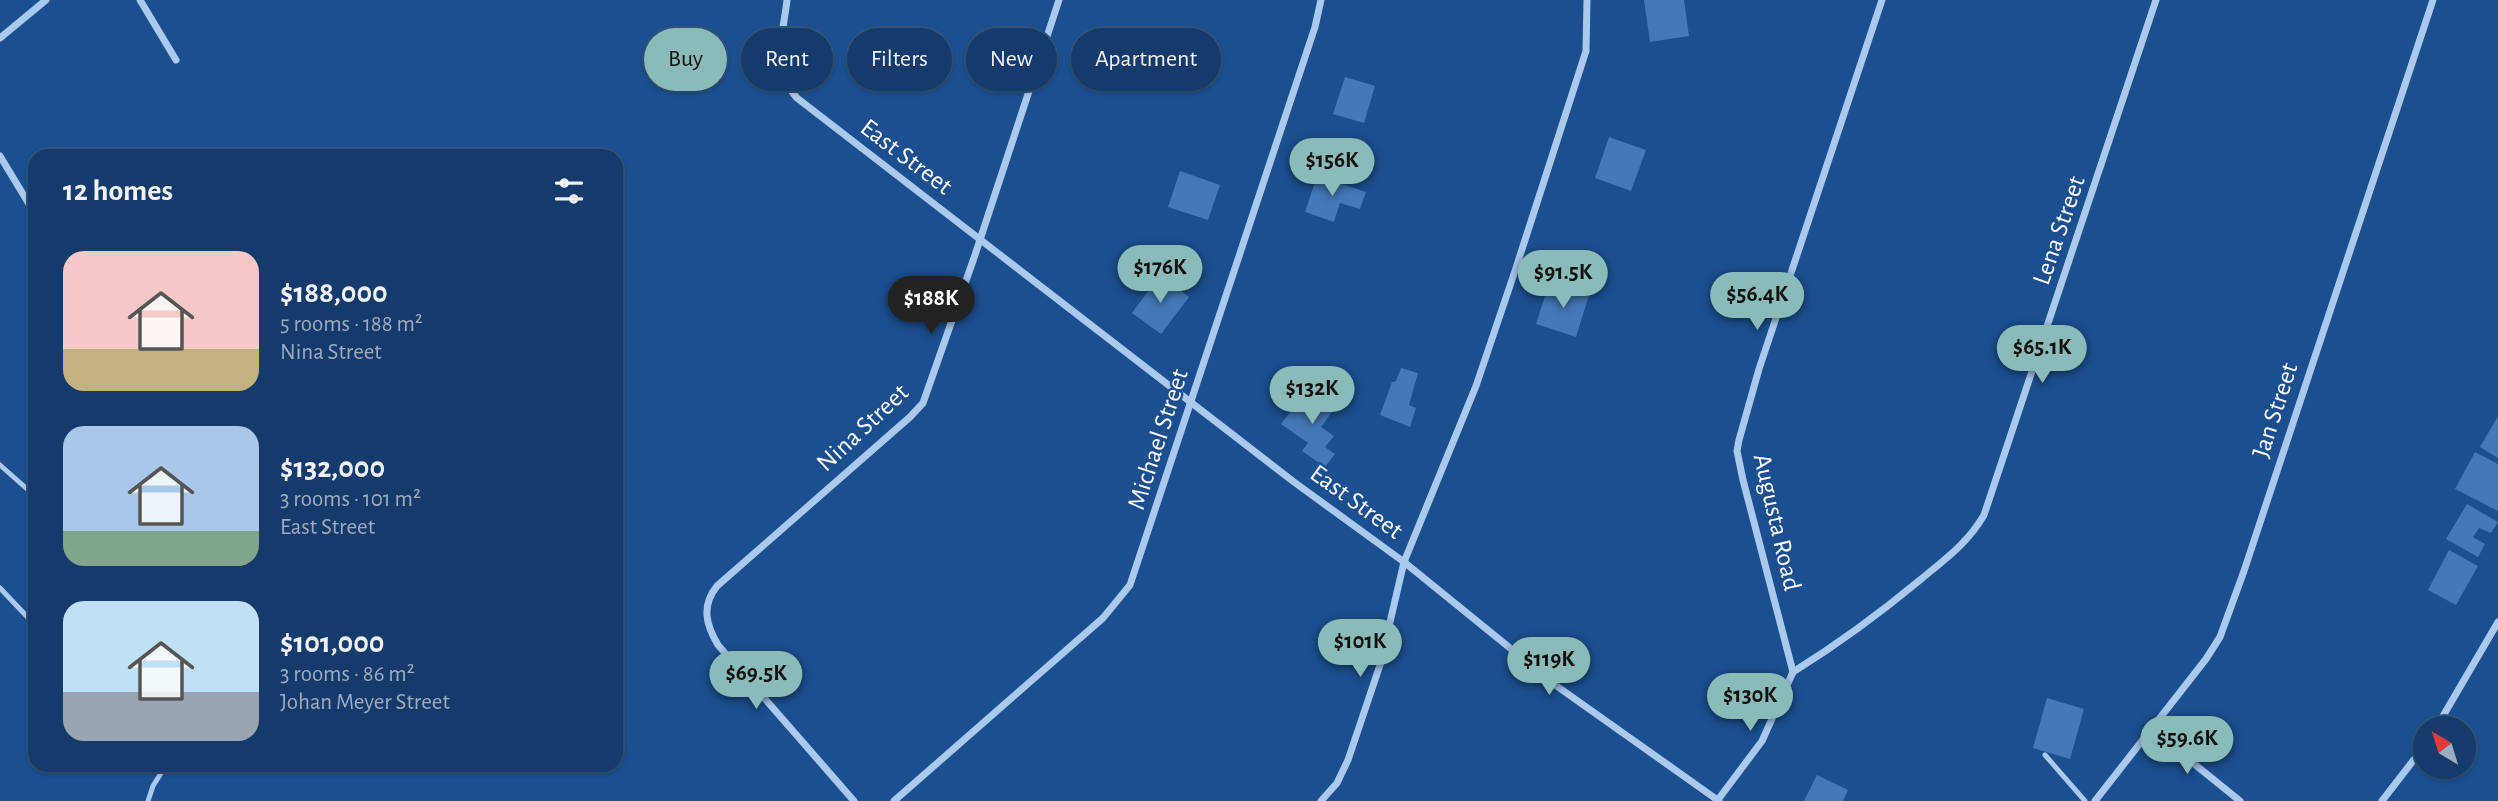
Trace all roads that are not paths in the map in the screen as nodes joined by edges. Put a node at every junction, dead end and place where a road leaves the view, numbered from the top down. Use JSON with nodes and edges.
{"nodes":[{"id":1,"x":46,"y":0,"type":"edge"},
{"id":2,"x":140,"y":0,"type":"edge"},
{"id":3,"x":787,"y":0,"type":"edge"},
{"id":4,"x":1059,"y":0,"type":"edge"},
{"id":5,"x":1321,"y":0,"type":"edge"},
{"id":6,"x":1587,"y":0,"type":"edge"},
{"id":7,"x":1882,"y":0,"type":"edge"},
{"id":8,"x":2156,"y":0,"type":"edge"},
{"id":9,"x":2433,"y":0,"type":"edge"},
{"id":10,"x":0,"y":38,"type":"edge"},
{"id":11,"x":176,"y":60,"type":"dead end"},
{"id":12,"x":0,"y":156,"type":"edge"},
{"id":13,"x":28,"y":202,"type":"edge"},
{"id":14,"x":980,"y":238,"type":"junction"},
{"id":15,"x":1190,"y":401,"type":"junction"},
{"id":16,"x":0,"y":465,"type":"edge"},
{"id":17,"x":28,"y":490,"type":"edge"},
{"id":18,"x":1404,"y":562,"type":"junction"},
{"id":19,"x":0,"y":588,"type":"edge"},
{"id":20,"x":28,"y":618,"type":"edge"},
{"id":21,"x":2498,"y":622,"type":"edge"},
{"id":22,"x":1793,"y":672,"type":"junction"},
{"id":23,"x":2443,"y":716,"type":"edge"},
{"id":24,"x":2151,"y":729,"type":"junction"},
{"id":25,"x":2045,"y":755,"type":"dead end"},
{"id":26,"x":2413,"y":761,"type":"edge"},
{"id":27,"x":162,"y":772,"type":"edge"},
{"id":28,"x":148,"y":801,"type":"edge"},
{"id":29,"x":855,"y":801,"type":"edge"},
{"id":30,"x":894,"y":801,"type":"edge"},
{"id":31,"x":1321,"y":801,"type":"edge"},
{"id":32,"x":1718,"y":801,"type":"edge"},
{"id":33,"x":2085,"y":801,"type":"edge"},
{"id":34,"x":2095,"y":801,"type":"edge"},
{"id":35,"x":2240,"y":801,"type":"edge"},
{"id":36,"x":2382,"y":801,"type":"edge"}],
"edges":[{"from":1,"to":10,"type":"street"},
{"from":2,"to":11,"type":"street"},
{"from":3,"to":14,"type":"street","name":"East Street"},
{"from":4,"to":14,"type":"street","name":"Nina Street"},
{"from":5,"to":15,"type":"street","name":"Michael Street"},
{"from":6,"to":18,"type":"street"},
{"from":7,"to":22,"type":"street","name":"Augusta Road"},
{"from":8,"to":22,"type":"street","name":"Lena Street"},
{"from":9,"to":24,"type":"street","name":"Jan Street"},
{"from":12,"to":13,"type":"street"},
{"from":14,"to":15,"type":"street","name":"East Street"},
{"from":14,"to":29,"type":"street","name":"Nina Street"},
{"from":15,"to":18,"type":"street","name":"East Street"},
{"from":15,"to":30,"type":"street","name":"Michael Street"},
{"from":16,"to":17,"type":"lane"},
{"from":18,"to":31,"type":"street"},
{"from":18,"to":32,"type":"street","name":"East Street"},
{"from":19,"to":20,"type":"lane"},
{"from":21,"to":23,"type":"street"},
{"from":22,"to":32,"type":"street"},
{"from":24,"to":34,"type":"street","name":"Jan Street"},
{"from":24,"to":35,"type":"street"},
{"from":25,"to":33,"type":"lane"},
{"from":26,"to":36,"type":"street"},
{"from":27,"to":28,"type":"lane"}]}
